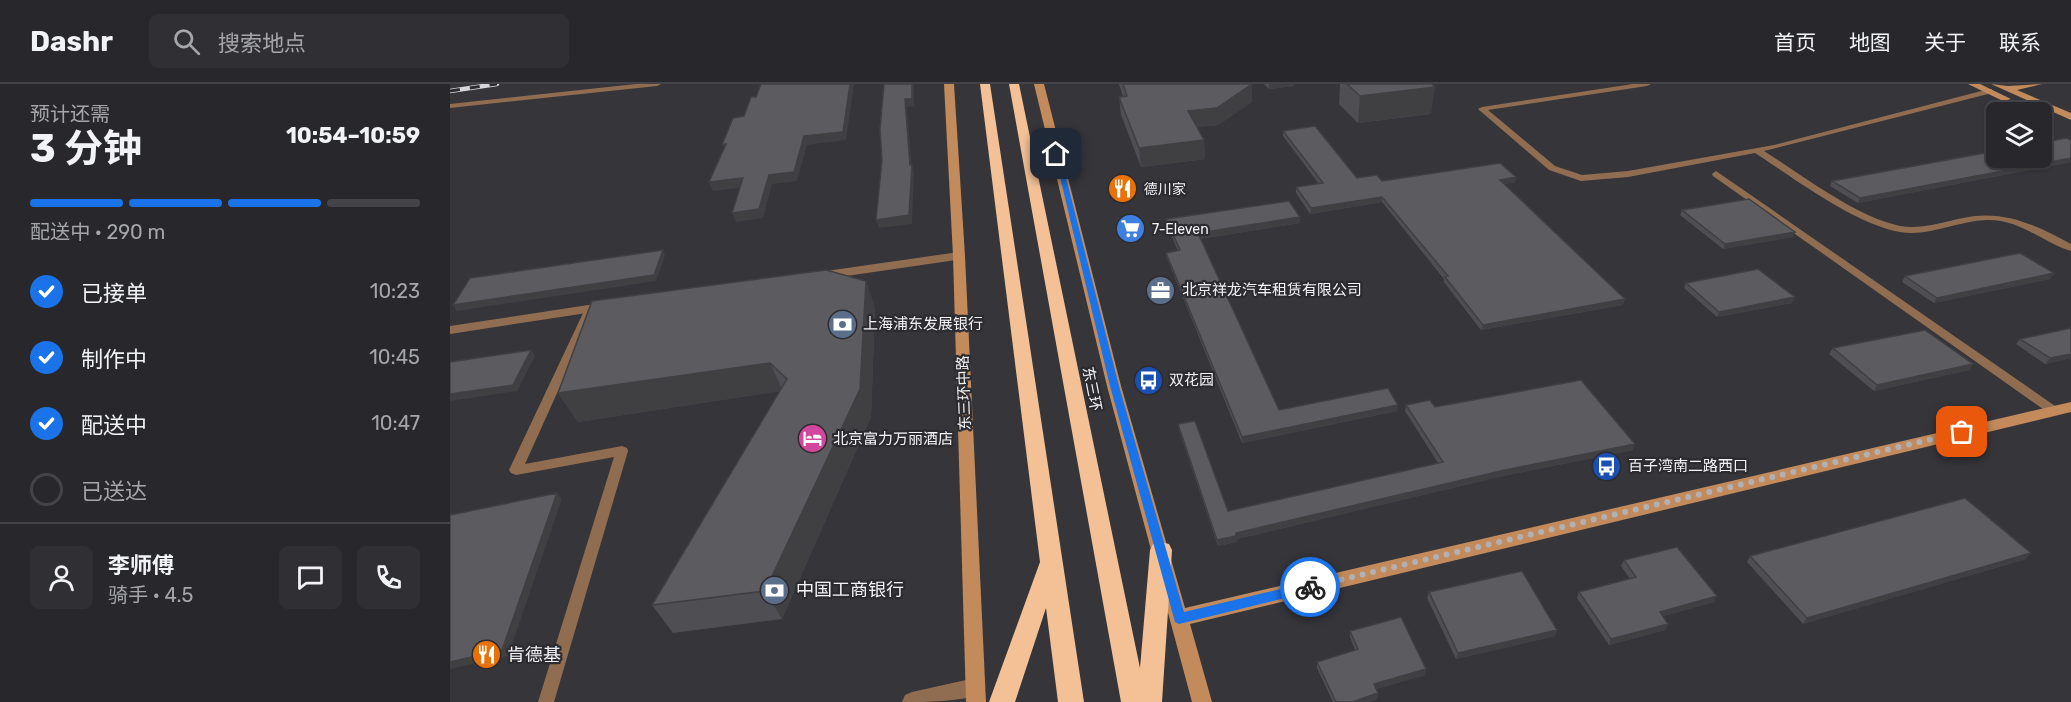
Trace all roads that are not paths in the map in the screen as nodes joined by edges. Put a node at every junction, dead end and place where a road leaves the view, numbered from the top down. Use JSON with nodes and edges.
{"nodes":[{"id":1,"x":657,"y":84,"type":"edge"},
{"id":2,"x":949,"y":84,"type":"edge"},
{"id":3,"x":985,"y":84,"type":"edge"},
{"id":4,"x":1014,"y":84,"type":"edge"},
{"id":5,"x":1039,"y":84,"type":"edge"},
{"id":6,"x":1647,"y":84,"type":"edge"},
{"id":7,"x":1973,"y":84,"type":"edge"},
{"id":8,"x":2037,"y":84,"type":"edge"},
{"id":9,"x":1993,"y":88,"type":"edge"},
{"id":10,"x":2006,"y":89,"type":"junction"},
{"id":11,"x":2018,"y":102,"type":"edge"},
{"id":12,"x":450,"y":106,"type":"edge"},
{"id":13,"x":2071,"y":117,"type":"edge"},
{"id":14,"x":2052,"y":120,"type":"edge"},
{"id":15,"x":2071,"y":129,"type":"edge"},
{"id":16,"x":1756,"y":150,"type":"junction"},
{"id":17,"x":1716,"y":174,"type":"dead end"},
{"id":18,"x":2071,"y":248,"type":"edge"},
{"id":19,"x":959,"y":256,"type":"junction"},
{"id":20,"x":809,"y":278,"type":"edge"},
{"id":21,"x":625,"y":304,"type":"edge"},
{"id":22,"x":590,"y":309,"type":"junction"},
{"id":23,"x":450,"y":330,"type":"edge"},
{"id":24,"x":2063,"y":409,"type":"edge"},
{"id":25,"x":1161,"y":550,"type":"junction"},
{"id":26,"x":1051,"y":562,"type":"junction"},
{"id":27,"x":1179,"y":618,"type":"junction"},
{"id":28,"x":975,"y":694,"type":"edge"},
{"id":29,"x":546,"y":702,"type":"edge"},
{"id":30,"x":912,"y":702,"type":"edge"},
{"id":31,"x":1002,"y":702,"type":"edge"},
{"id":32,"x":1071,"y":702,"type":"edge"},
{"id":33,"x":1134,"y":702,"type":"edge"},
{"id":34,"x":1149,"y":702,"type":"edge"},
{"id":35,"x":1202,"y":702,"type":"edge"}],
"edges":[{"from":1,"to":12,"type":"lane"},
{"from":2,"to":19,"type":"street","name":"东三环中路"},
{"from":3,"to":26,"type":"highway"},
{"from":4,"to":33,"type":"highway","name":"东三环"},
{"from":5,"to":25,"type":"street"},
{"from":6,"to":16,"type":"lane"},
{"from":7,"to":9,"type":"street"},
{"from":8,"to":10,"type":"street"},
{"from":9,"to":10,"type":"street"},
{"from":9,"to":11,"type":"street"},
{"from":9,"to":16,"type":"lane"},
{"from":10,"to":13,"type":"street"},
{"from":14,"to":15,"type":"street"},
{"from":16,"to":18,"type":"lane"},
{"from":17,"to":24,"type":"lane"},
{"from":19,"to":20,"type":"street"},
{"from":19,"to":28,"type":"street","name":"东三环中路"},
{"from":21,"to":22,"type":"street"},
{"from":22,"to":23,"type":"street"},
{"from":22,"to":29,"type":"lane"},
{"from":24,"to":27,"type":"street"},
{"from":25,"to":27,"type":"street"},
{"from":25,"to":34,"type":"highway"},
{"from":26,"to":31,"type":"highway"},
{"from":26,"to":32,"type":"highway"},
{"from":27,"to":35,"type":"street"},
{"from":28,"to":30,"type":"street"}]}
